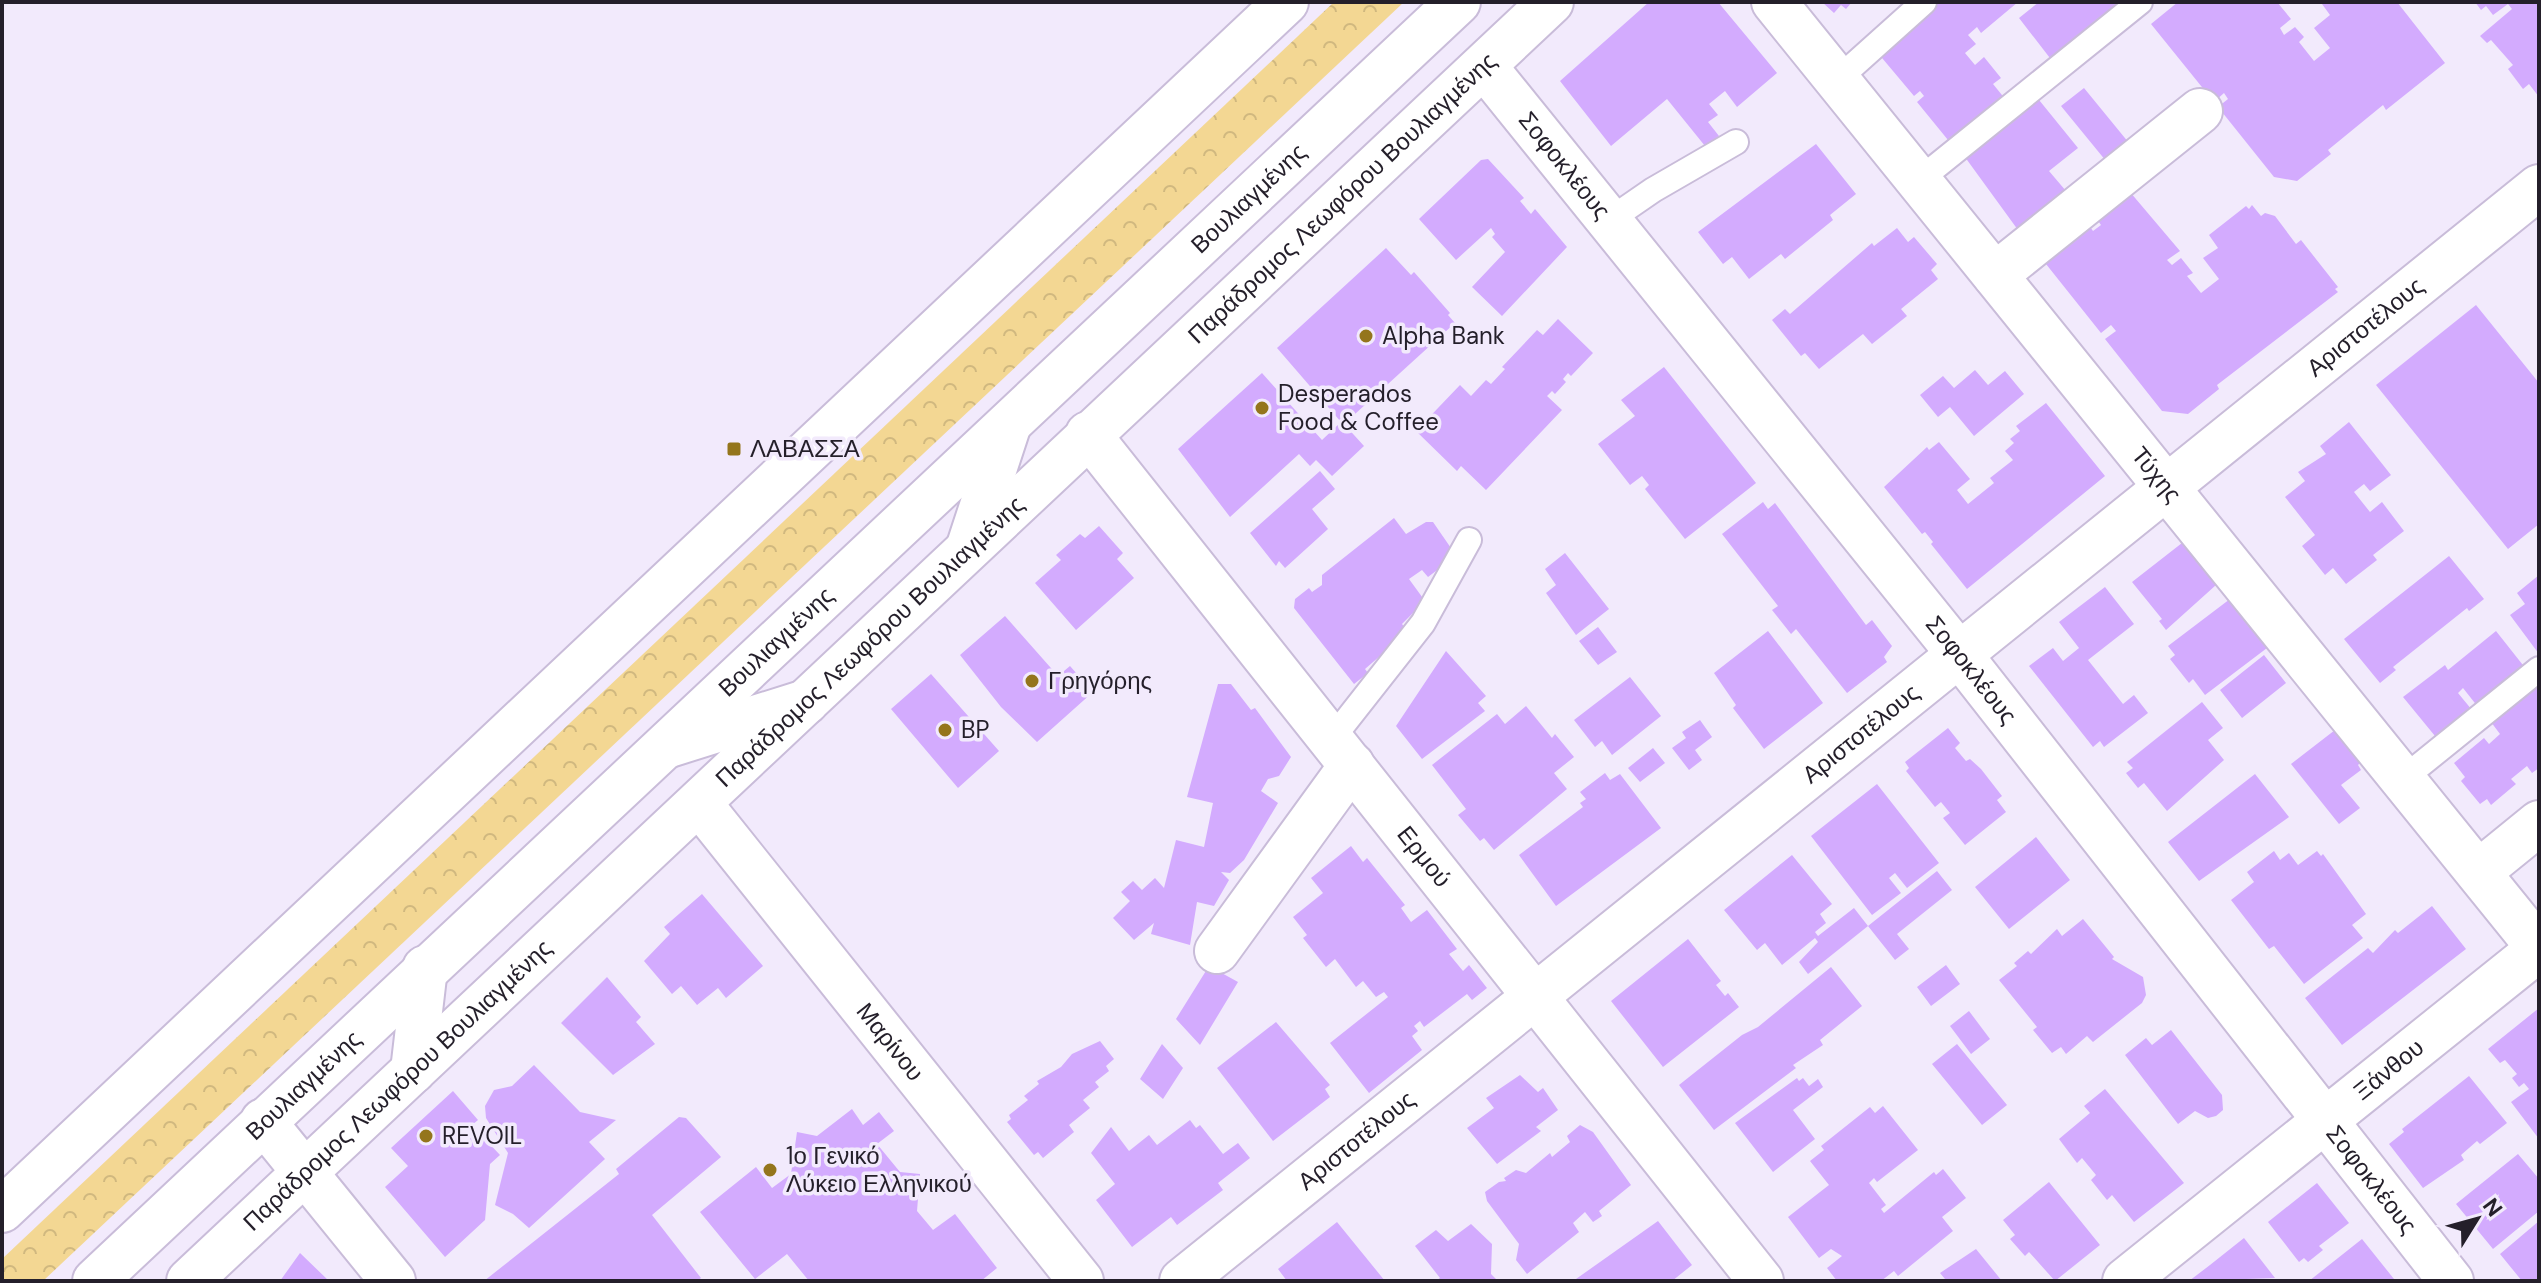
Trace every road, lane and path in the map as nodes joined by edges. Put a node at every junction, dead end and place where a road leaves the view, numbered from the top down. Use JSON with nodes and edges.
{"nodes":[{"id":1,"x":1286,"y":2,"type":"edge"},
{"id":2,"x":1458,"y":2,"type":"edge"},
{"id":3,"x":1551,"y":2,"type":"edge"},
{"id":4,"x":1774,"y":2,"type":"edge"},
{"id":5,"x":1924,"y":2,"type":"edge"},
{"id":6,"x":2140,"y":2,"type":"edge"},
{"id":7,"x":1484,"y":66,"type":"junction"},
{"id":8,"x":1837,"y":80,"type":"junction"},
{"id":9,"x":2200,"y":111,"type":"dead end"},
{"id":10,"x":1736,"y":142,"type":"dead end"},
{"id":11,"x":1918,"y":181,"type":"junction"},
{"id":12,"x":2539,"y":187,"type":"edge"},
{"id":13,"x":1608,"y":221,"type":"junction"},
{"id":14,"x":1995,"y":275,"type":"junction"},
{"id":15,"x":1009,"y":421,"type":"junction"},
{"id":16,"x":1088,"y":434,"type":"junction"},
{"id":17,"x":2166,"y":488,"type":"junction"},
{"id":18,"x":1469,"y":540,"type":"dead end"},
{"id":19,"x":969,"y":546,"type":"junction"},
{"id":20,"x":1959,"y":654,"type":"junction"},
{"id":21,"x":2539,"y":669,"type":"edge"},
{"id":22,"x":821,"y":699,"type":"junction"},
{"id":23,"x":659,"y":748,"type":"junction"},
{"id":24,"x":1341,"y":752,"type":"junction"},
{"id":25,"x":2404,"y":778,"type":"junction"},
{"id":26,"x":699,"y":803,"type":"junction"},
{"id":27,"x":2539,"y":823,"type":"edge"},
{"id":28,"x":2480,"y":871,"type":"junction"},
{"id":29,"x":2539,"y":949,"type":"edge"},
{"id":30,"x":1217,"y":951,"type":"dead end"},
{"id":31,"x":425,"y":968,"type":"junction"},
{"id":32,"x":1535,"y":996,"type":"junction"},
{"id":33,"x":413,"y":1071,"type":"junction"},
{"id":34,"x":2327,"y":1119,"type":"junction"},
{"id":35,"x":263,"y":1121,"type":"junction"},
{"id":36,"x":306,"y":1172,"type":"junction"},
{"id":37,"x":2,"y":1210,"type":"edge"},
{"id":38,"x":95,"y":1281,"type":"edge"},
{"id":39,"x":189,"y":1281,"type":"edge"},
{"id":40,"x":393,"y":1281,"type":"edge"},
{"id":41,"x":1081,"y":1281,"type":"edge"},
{"id":42,"x":1182,"y":1281,"type":"edge"},
{"id":43,"x":1761,"y":1281,"type":"edge"},
{"id":44,"x":2125,"y":1281,"type":"edge"},
{"id":45,"x":2451,"y":1281,"type":"edge"}],
"edges":[{"from":1,"to":37,"type":"street"},
{"from":2,"to":15,"type":"street","name":"Βουλιαγμένης"},
{"from":3,"to":7,"type":"street","name":"Παράδρομος Λεωφόρου Βουλιαγμένης"},
{"from":4,"to":8,"type":"street","name":"Τύχης"},
{"from":5,"to":8,"type":"lane"},
{"from":6,"to":11,"type":"lane"},
{"from":7,"to":13,"type":"street","name":"Σοφοκλέους"},
{"from":7,"to":16,"type":"street","name":"Παράδρομος Λεωφόρου Βουλιαγμένης"},
{"from":8,"to":11,"type":"street","name":"Τύχης"},
{"from":9,"to":14,"type":"street"},
{"from":10,"to":13,"type":"lane"},
{"from":11,"to":14,"type":"street","name":"Τύχης"},
{"from":12,"to":17,"type":"street","name":"Αριστοτέλους"},
{"from":13,"to":20,"type":"street","name":"Σοφοκλέους"},
{"from":14,"to":17,"type":"street","name":"Τύχης"},
{"from":15,"to":19,"type":"street"},
{"from":15,"to":23,"type":"street","name":"Βουλιαγμένης"},
{"from":16,"to":19,"type":"street","name":"Παράδρομος Λεωφόρου Βουλιαγμένης"},
{"from":16,"to":24,"type":"street","name":"Ερμού"},
{"from":17,"to":20,"type":"street","name":"Αριστοτέλους"},
{"from":17,"to":25,"type":"street","name":"Τύχης"},
{"from":18,"to":24,"type":"lane"},
{"from":19,"to":22,"type":"street","name":"Παράδρομος Λεωφόρου Βουλιαγμένης"},
{"from":20,"to":32,"type":"street","name":"Αριστοτέλους"},
{"from":20,"to":34,"type":"street","name":"Σοφοκλέους"},
{"from":21,"to":25,"type":"lane"},
{"from":22,"to":23,"type":"street"},
{"from":22,"to":26,"type":"street","name":"Παράδρομος Λεωφόρου Βουλιαγμένης"},
{"from":23,"to":31,"type":"street","name":"Βουλιαγμένης"},
{"from":24,"to":30,"type":"street"},
{"from":24,"to":32,"type":"street","name":"Ερμού"},
{"from":25,"to":28,"type":"street","name":"Τύχης"},
{"from":26,"to":33,"type":"street","name":"Παράδρομος Λεωφόρου Βουλιαγμένης"},
{"from":26,"to":41,"type":"street","name":"Μαρίνου"},
{"from":27,"to":28,"type":"street"},
{"from":28,"to":29,"type":"street","name":"Τύχης"},
{"from":29,"to":34,"type":"street","name":"Ξάνθου"},
{"from":31,"to":33,"type":"street"},
{"from":31,"to":35,"type":"street","name":"Βουλιαγμένης"},
{"from":32,"to":42,"type":"street","name":"Αριστοτέλους"},
{"from":32,"to":43,"type":"street","name":"Ερμού"},
{"from":33,"to":36,"type":"street","name":"Παράδρομος Λεωφόρου Βουλιαγμένης"},
{"from":34,"to":44,"type":"street","name":"Ξάνθου"},
{"from":34,"to":45,"type":"street","name":"Σοφοκλέους"},
{"from":35,"to":36,"type":"street"},
{"from":35,"to":38,"type":"street","name":"Βουλιαγμένης"},
{"from":36,"to":39,"type":"street","name":"Παράδρομος Λεωφόρου Βουλιαγμένης"},
{"from":36,"to":40,"type":"street"}]}
